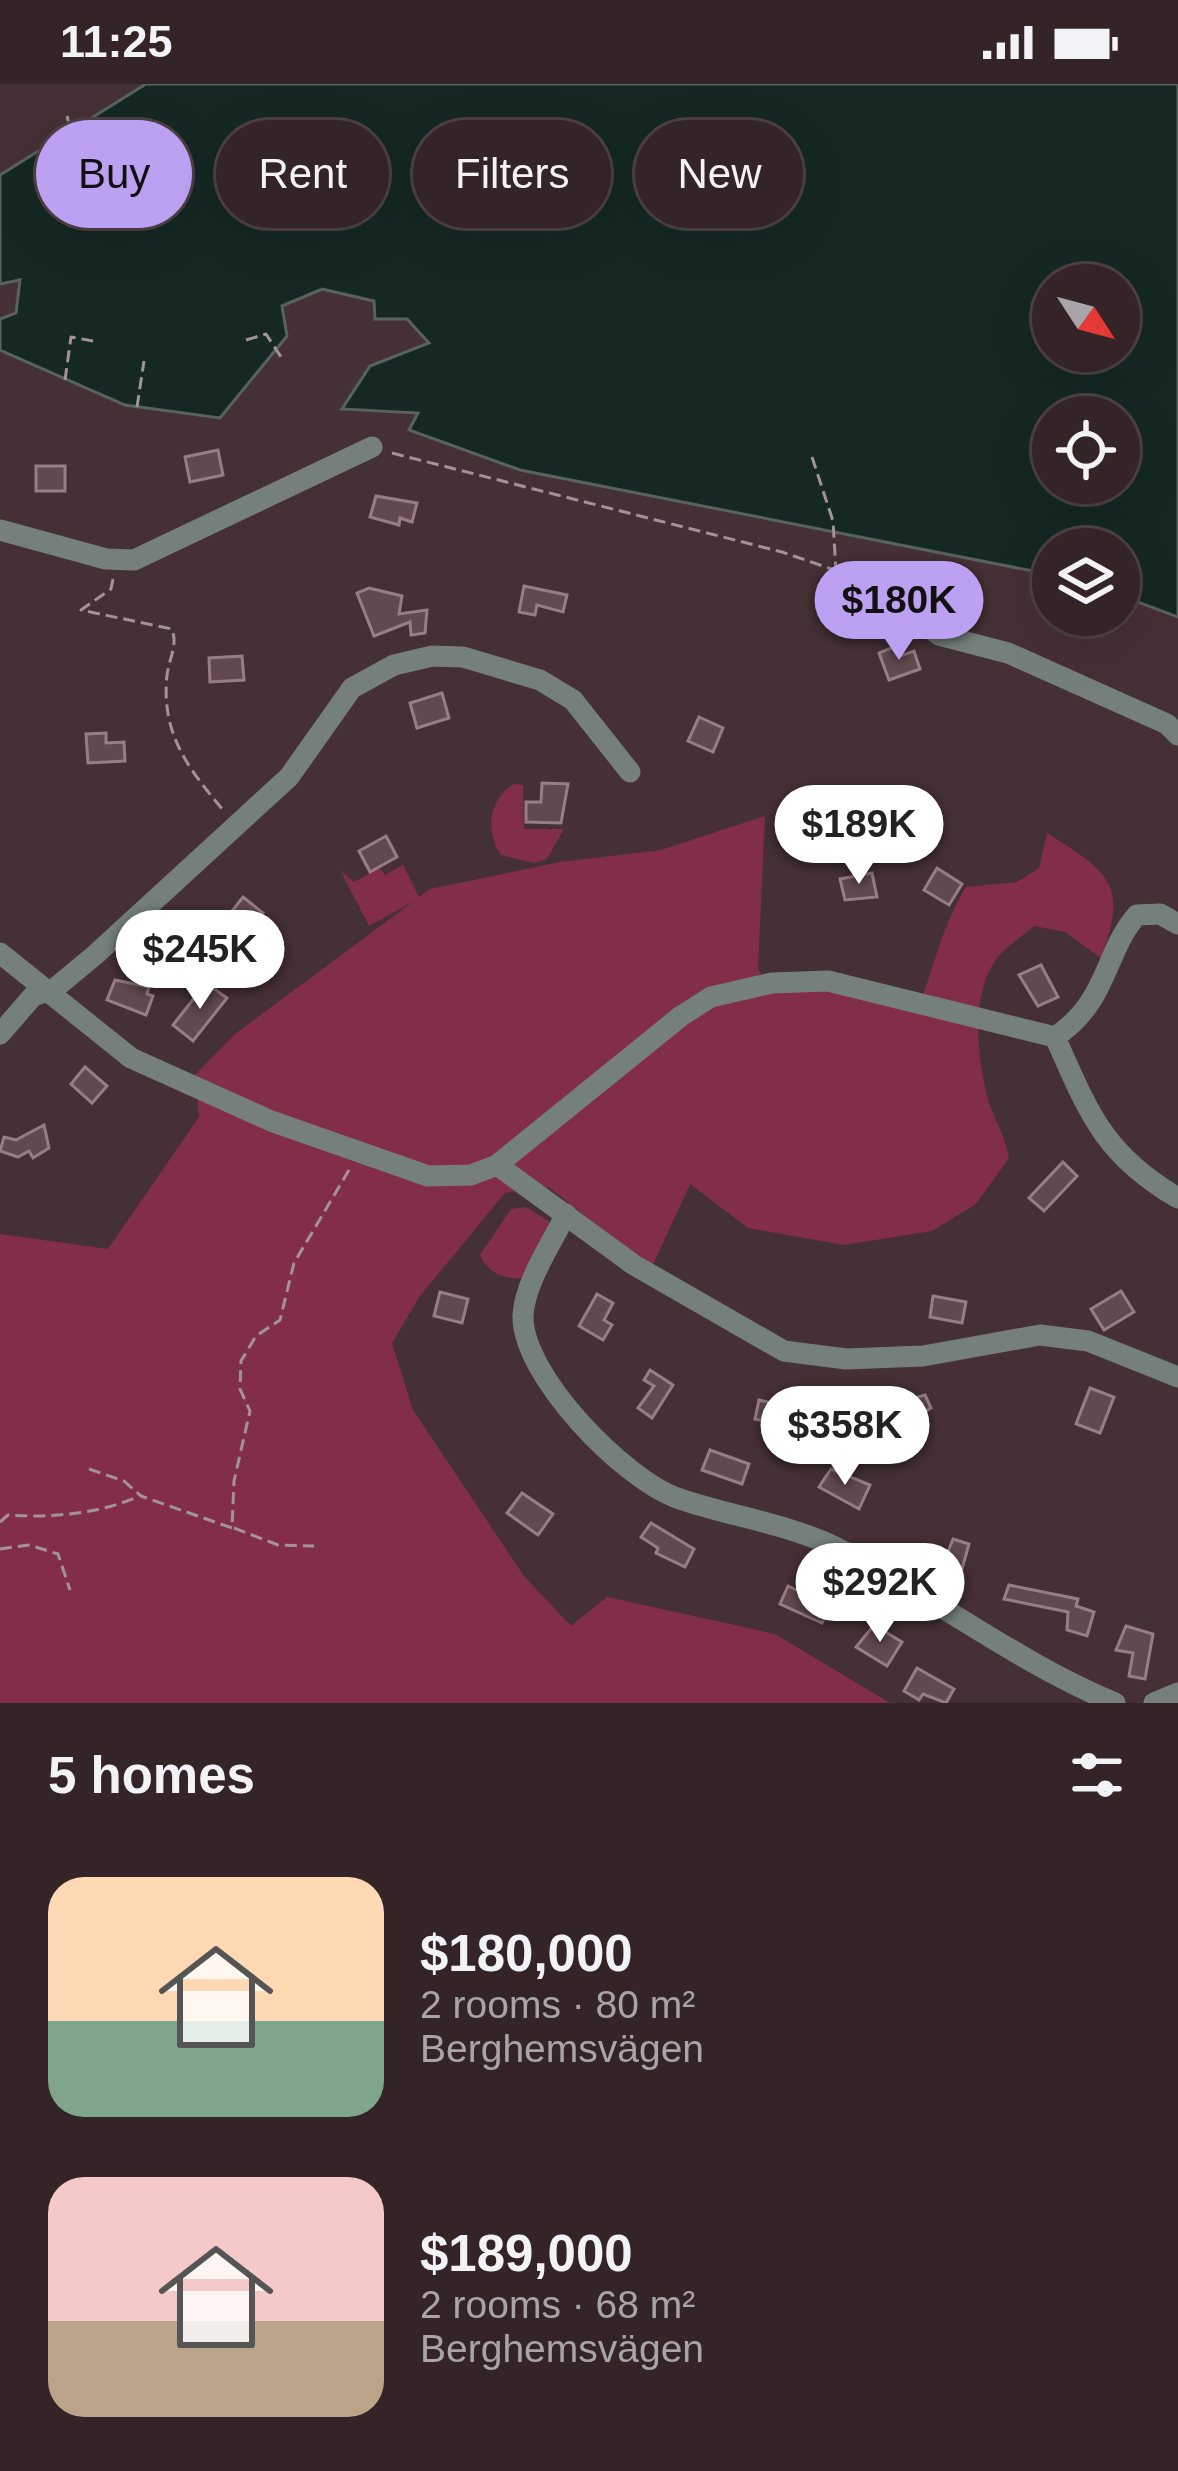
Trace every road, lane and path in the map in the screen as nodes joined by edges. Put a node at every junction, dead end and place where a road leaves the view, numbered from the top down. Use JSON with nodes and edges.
{"nodes":[{"id":1,"x":67,"y":116,"type":"dead end"},
{"id":2,"x":68,"y":120,"type":"edge"},
{"id":3,"x":246,"y":340,"type":"dead end"},
{"id":4,"x":93,"y":341,"type":"dead end"},
{"id":5,"x":281,"y":357,"type":"dead end"},
{"id":6,"x":144,"y":361,"type":"dead end"},
{"id":7,"x":65,"y":380,"type":"dead end"},
{"id":8,"x":137,"y":407,"type":"dead end"},
{"id":9,"x":372,"y":447,"type":"joint"},
{"id":10,"x":812,"y":458,"type":"dead end"},
{"id":11,"x":0,"y":530,"type":"edge"},
{"id":12,"x":836,"y":571,"type":"junction"},
{"id":13,"x":870,"y":583,"type":"joint"},
{"id":14,"x":112,"y":584,"type":"dead end"},
{"id":15,"x":1178,"y":735,"type":"edge"},
{"id":16,"x":630,"y":772,"type":"dead end"},
{"id":17,"x":236,"y":826,"type":"junction"},
{"id":18,"x":1178,"y":924,"type":"edge"},
{"id":19,"x":0,"y":953,"type":"edge"},
{"id":20,"x":44,"y":992,"type":"junction"},
{"id":21,"x":0,"y":1034,"type":"edge"},
{"id":22,"x":1055,"y":1037,"type":"junction"},
{"id":23,"x":359,"y":1154,"type":"junction"},
{"id":24,"x":497,"y":1166,"type":"junction"},
{"id":25,"x":1178,"y":1198,"type":"edge"},
{"id":26,"x":566,"y":1214,"type":"junction"},
{"id":27,"x":1178,"y":1378,"type":"edge"},
{"id":28,"x":89,"y":1469,"type":"dead end"},
{"id":29,"x":141,"y":1496,"type":"junction"},
{"id":30,"x":0,"y":1522,"type":"edge"},
{"id":31,"x":232,"y":1528,"type":"junction"},
{"id":32,"x":314,"y":1546,"type":"dead end"},
{"id":33,"x":0,"y":1549,"type":"edge"},
{"id":34,"x":70,"y":1590,"type":"dead end"},
{"id":35,"x":1178,"y":1693,"type":"edge"},
{"id":36,"x":1115,"y":1703,"type":"edge"},
{"id":37,"x":1154,"y":1703,"type":"edge"}],
"edges":[{"from":1,"to":2,"type":"path"},
{"from":3,"to":5,"type":"path"},
{"from":4,"to":7,"type":"path"},
{"from":6,"to":8,"type":"path"},
{"from":9,"to":11,"type":"street"},
{"from":9,"to":12,"type":"path"},
{"from":10,"to":12,"type":"path"},
{"from":12,"to":13,"type":"path"},
{"from":13,"to":15,"type":"street"},
{"from":14,"to":17,"type":"path"},
{"from":16,"to":17,"type":"street"},
{"from":17,"to":20,"type":"street"},
{"from":18,"to":22,"type":"street"},
{"from":19,"to":20,"type":"street"},
{"from":20,"to":21,"type":"street"},
{"from":20,"to":23,"type":"street"},
{"from":22,"to":24,"type":"street"},
{"from":22,"to":25,"type":"street"},
{"from":23,"to":24,"type":"street"},
{"from":23,"to":31,"type":"path"},
{"from":24,"to":26,"type":"street"},
{"from":26,"to":27,"type":"street"},
{"from":26,"to":36,"type":"street"},
{"from":28,"to":29,"type":"path"},
{"from":29,"to":30,"type":"path"},
{"from":29,"to":31,"type":"path"},
{"from":31,"to":32,"type":"path"},
{"from":33,"to":34,"type":"path"},
{"from":35,"to":37,"type":"street"}]}
